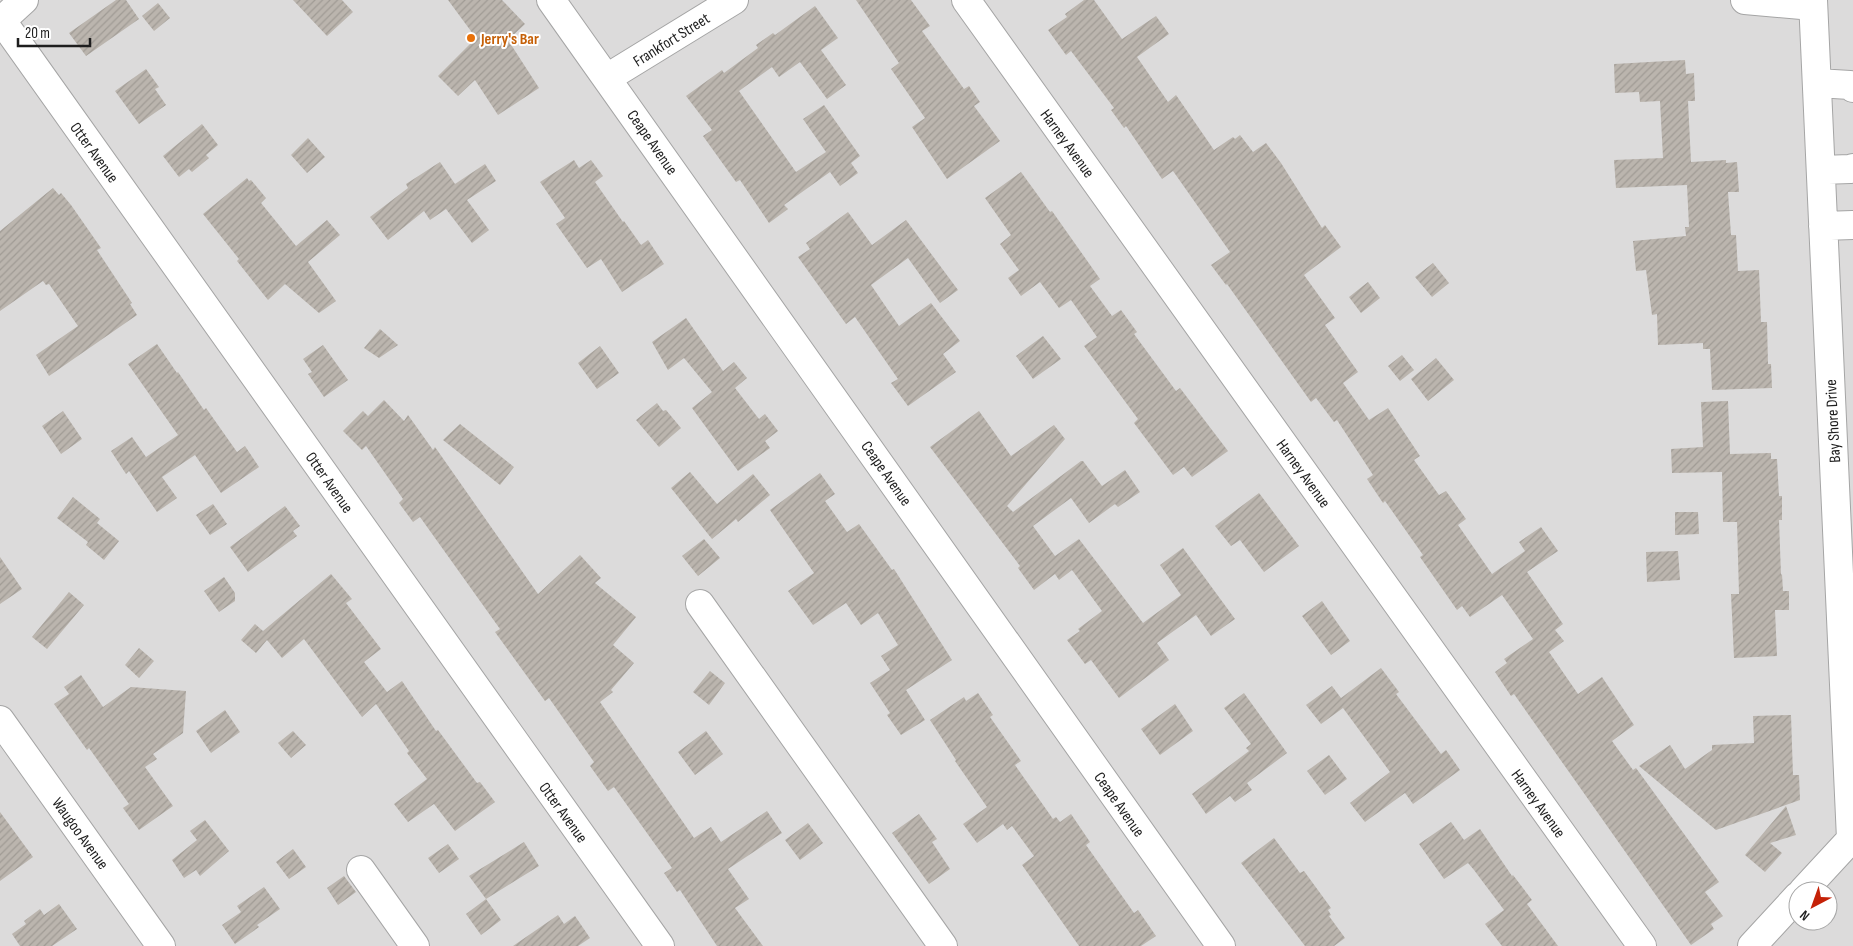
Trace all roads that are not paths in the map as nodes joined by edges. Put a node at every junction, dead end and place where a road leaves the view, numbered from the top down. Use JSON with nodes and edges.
{"nodes":[{"id":1,"x":24,"y":0,"type":"edge"},
{"id":2,"x":551,"y":0,"type":"edge"},
{"id":3,"x":734,"y":0,"type":"edge"},
{"id":4,"x":966,"y":0,"type":"edge"},
{"id":5,"x":1745,"y":0,"type":"edge"},
{"id":6,"x":1813,"y":3,"type":"edge"},
{"id":7,"x":1,"y":20,"type":"edge"},
{"id":8,"x":607,"y":78,"type":"junction"},
{"id":9,"x":1817,"y":83,"type":"junction"},
{"id":10,"x":1853,"y":88,"type":"edge"},
{"id":11,"x":1853,"y":168,"type":"edge"},
{"id":12,"x":1821,"y":170,"type":"junction"},
{"id":13,"x":1853,"y":225,"type":"edge"},
{"id":14,"x":1823,"y":226,"type":"junction"},
{"id":15,"x":700,"y":604,"type":"dead end"},
{"id":16,"x":0,"y":720,"type":"edge"},
{"id":17,"x":1852,"y":839,"type":"edge"},
{"id":18,"x":361,"y":870,"type":"dead end"},
{"id":19,"x":1812,"y":881,"type":"edge"},
{"id":20,"x":1788,"y":907,"type":"edge"},
{"id":21,"x":162,"y":946,"type":"edge"},
{"id":22,"x":415,"y":946,"type":"edge"},
{"id":23,"x":660,"y":946,"type":"edge"},
{"id":24,"x":943,"y":946,"type":"edge"},
{"id":25,"x":1221,"y":946,"type":"edge"},
{"id":26,"x":1642,"y":946,"type":"edge"},
{"id":27,"x":1752,"y":946,"type":"edge"}],
"edges":[{"from":1,"to":7,"type":"street"},
{"from":2,"to":8,"type":"street","name":"Ceape Avenue"},
{"from":3,"to":8,"type":"street","name":"Frankfort Street"},
{"from":4,"to":26,"type":"street","name":"Harney Avenue"},
{"from":5,"to":6,"type":"street"},
{"from":6,"to":9,"type":"street","name":"Bay Shore Drive"},
{"from":7,"to":23,"type":"street","name":"Otter Avenue"},
{"from":8,"to":25,"type":"street","name":"Ceape Avenue"},
{"from":9,"to":10,"type":"street"},
{"from":9,"to":12,"type":"street","name":"Bay Shore Drive"},
{"from":11,"to":12,"type":"street"},
{"from":12,"to":14,"type":"street","name":"Bay Shore Drive"},
{"from":13,"to":14,"type":"street"},
{"from":14,"to":17,"type":"street","name":"Bay Shore Drive"},
{"from":15,"to":24,"type":"street"},
{"from":16,"to":21,"type":"street","name":"Waugoo Avenue"},
{"from":17,"to":19,"type":"street"},
{"from":18,"to":22,"type":"street"},
{"from":20,"to":27,"type":"street"}]}
